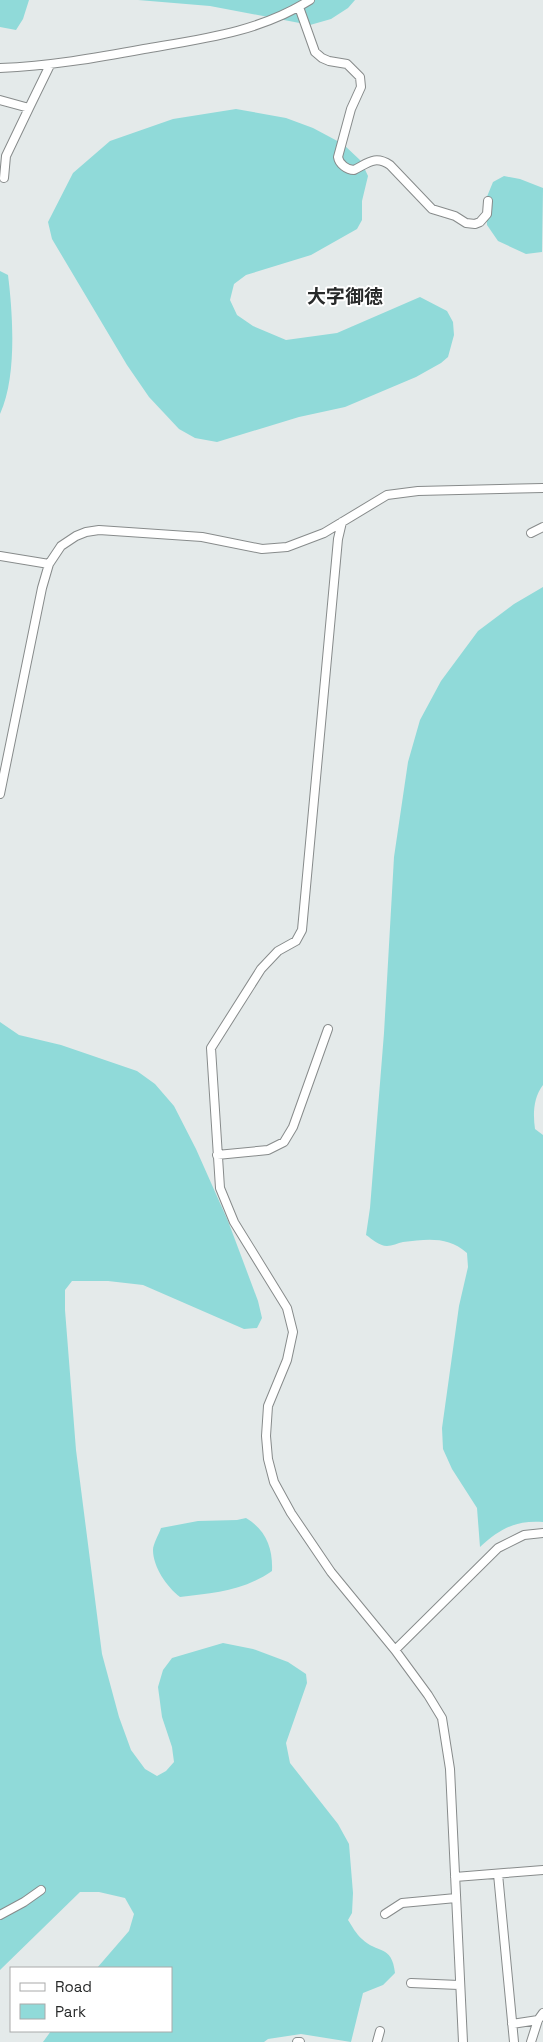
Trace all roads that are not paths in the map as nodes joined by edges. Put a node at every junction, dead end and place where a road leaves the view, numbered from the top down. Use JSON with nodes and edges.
{"nodes":[{"id":1,"x":310,"y":0,"type":"edge"},
{"id":2,"x":299,"y":7,"type":"junction"},
{"id":3,"x":50,"y":65,"type":"junction"},
{"id":4,"x":0,"y":68,"type":"edge"},
{"id":5,"x":0,"y":100,"type":"edge"},
{"id":6,"x":29,"y":108,"type":"junction"},
{"id":7,"x":4,"y":178,"type":"dead end"},
{"id":8,"x":488,"y":201,"type":"dead end"},
{"id":9,"x":543,"y":488,"type":"edge"},
{"id":10,"x":342,"y":522,"type":"junction"},
{"id":11,"x":543,"y":527,"type":"edge"},
{"id":12,"x":531,"y":533,"type":"dead end"},
{"id":13,"x":0,"y":556,"type":"edge"},
{"id":14,"x":49,"y":564,"type":"junction"},
{"id":15,"x":0,"y":794,"type":"edge"},
{"id":16,"x":328,"y":1029,"type":"dead end"},
{"id":17,"x":217,"y":1155,"type":"junction"},
{"id":18,"x":543,"y":1533,"type":"edge"},
{"id":19,"x":395,"y":1650,"type":"junction"},
{"id":20,"x":543,"y":1870,"type":"edge"},
{"id":21,"x":498,"y":1874,"type":"junction"},
{"id":22,"x":455,"y":1877,"type":"junction"},
{"id":23,"x":41,"y":1890,"type":"dead end"},
{"id":24,"x":456,"y":1898,"type":"junction"},
{"id":25,"x":385,"y":1914,"type":"dead end"},
{"id":26,"x":0,"y":1915,"type":"edge"},
{"id":27,"x":411,"y":1983,"type":"dead end"},
{"id":28,"x":459,"y":1985,"type":"junction"},
{"id":29,"x":543,"y":2013,"type":"edge"},
{"id":30,"x":538,"y":2020,"type":"junction"},
{"id":31,"x":512,"y":2024,"type":"junction"},
{"id":32,"x":380,"y":2031,"type":"dead end"},
{"id":33,"x":377,"y":2042,"type":"edge"},
{"id":34,"x":463,"y":2042,"type":"edge"},
{"id":35,"x":514,"y":2042,"type":"edge"},
{"id":36,"x":531,"y":2042,"type":"edge"}],
"edges":[{"from":1,"to":2,"type":"street"},
{"from":2,"to":3,"type":"street"},
{"from":2,"to":8,"type":"street"},
{"from":3,"to":4,"type":"street"},
{"from":3,"to":6,"type":"street"},
{"from":5,"to":6,"type":"street"},
{"from":6,"to":7,"type":"street"},
{"from":9,"to":10,"type":"street"},
{"from":10,"to":14,"type":"street"},
{"from":10,"to":17,"type":"street"},
{"from":11,"to":12,"type":"street"},
{"from":13,"to":14,"type":"street"},
{"from":14,"to":15,"type":"street"},
{"from":16,"to":17,"type":"street"},
{"from":17,"to":19,"type":"street"},
{"from":18,"to":19,"type":"street"},
{"from":19,"to":22,"type":"street"},
{"from":20,"to":21,"type":"street"},
{"from":21,"to":22,"type":"street"},
{"from":21,"to":31,"type":"street"},
{"from":22,"to":24,"type":"street"},
{"from":23,"to":26,"type":"street"},
{"from":24,"to":25,"type":"street"},
{"from":24,"to":28,"type":"street"},
{"from":27,"to":28,"type":"street"},
{"from":28,"to":34,"type":"street"},
{"from":29,"to":30,"type":"street"},
{"from":30,"to":31,"type":"street"},
{"from":30,"to":36,"type":"street"},
{"from":31,"to":35,"type":"street"},
{"from":32,"to":33,"type":"street"}]}
